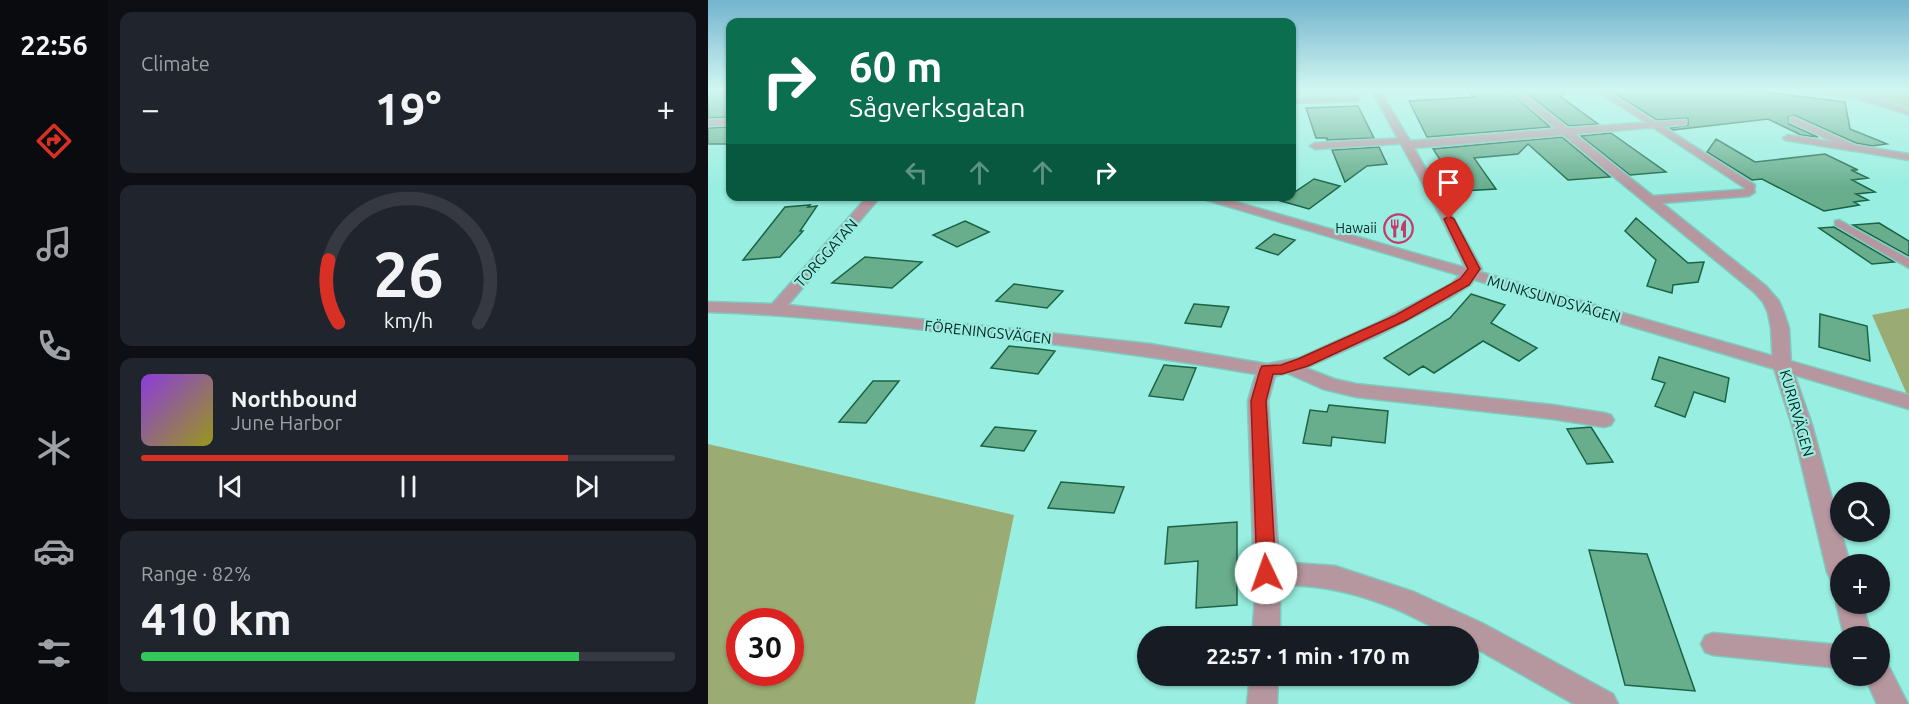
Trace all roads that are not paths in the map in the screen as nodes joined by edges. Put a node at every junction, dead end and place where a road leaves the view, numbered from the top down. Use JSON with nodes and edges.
{"nodes":[{"id":1,"x":726,"y":122,"type":"edge"},
{"id":2,"x":1394,"y":122,"type":"edge"},
{"id":3,"x":1553,"y":122,"type":"edge"},
{"id":4,"x":1650,"y":122,"type":"edge"},
{"id":5,"x":1682,"y":122,"type":"dead end"},
{"id":6,"x":1797,"y":122,"type":"edge"},
{"id":7,"x":708,"y":123,"type":"edge"},
{"id":8,"x":1653,"y":124,"type":"junction"},
{"id":9,"x":1566,"y":132,"type":"junction"},
{"id":10,"x":1788,"y":138,"type":"dead end"},
{"id":11,"x":1407,"y":143,"type":"junction"},
{"id":12,"x":1316,"y":146,"type":"dead end"},
{"id":13,"x":1854,"y":148,"type":"junction"},
{"id":14,"x":1909,"y":157,"type":"edge"},
{"id":15,"x":1749,"y":192,"type":"joint"},
{"id":16,"x":1650,"y":200,"type":"junction"},
{"id":17,"x":871,"y":201,"type":"edge"},
{"id":18,"x":1216,"y":201,"type":"edge"},
{"id":19,"x":1839,"y":223,"type":"dead end"},
{"id":20,"x":1909,"y":264,"type":"edge"},
{"id":21,"x":1471,"y":274,"type":"junction"},
{"id":22,"x":708,"y":308,"type":"edge"},
{"id":23,"x":776,"y":309,"type":"junction"},
{"id":24,"x":1782,"y":365,"type":"junction"},
{"id":25,"x":1290,"y":367,"type":"junction"},
{"id":26,"x":1267,"y":370,"type":"junction"},
{"id":27,"x":1909,"y":402,"type":"edge"},
{"id":28,"x":1604,"y":420,"type":"dead end"},
{"id":29,"x":1835,"y":554,"type":"edge"},
{"id":30,"x":1266,"y":573,"type":"junction"},
{"id":31,"x":1267,"y":626,"type":"edge"},
{"id":32,"x":1713,"y":644,"type":"dead end"},
{"id":33,"x":1830,"y":656,"type":"edge"},
{"id":34,"x":1263,"y":686,"type":"edge"},
{"id":35,"x":1884,"y":686,"type":"edge"},
{"id":36,"x":1262,"y":704,"type":"edge"},
{"id":37,"x":1603,"y":704,"type":"edge"},
{"id":38,"x":1893,"y":704,"type":"edge"}],
"edges":[{"from":1,"to":7,"type":"street"},
{"from":2,"to":11,"type":"street"},
{"from":3,"to":9,"type":"street","name":"KURIRVÄGEN"},
{"from":4,"to":8,"type":"lane"},
{"from":5,"to":8,"type":"street"},
{"from":6,"to":13,"type":"lane"},
{"from":8,"to":9,"type":"street"},
{"from":8,"to":15,"type":"lane"},
{"from":9,"to":11,"type":"street"},
{"from":9,"to":16,"type":"street","name":"KURIRVÄGEN"},
{"from":10,"to":13,"type":"lane"},
{"from":11,"to":12,"type":"lane"},
{"from":11,"to":21,"type":"street"},
{"from":13,"to":14,"type":"street"},
{"from":15,"to":16,"type":"street"},
{"from":16,"to":24,"type":"street","name":"KURIRVÄGEN"},
{"from":17,"to":23,"type":"street","name":"TORGGATAN"},
{"from":18,"to":21,"type":"street","name":"MUNKSUNDSVÄGEN"},
{"from":19,"to":20,"type":"lane"},
{"from":21,"to":24,"type":"street","name":"MUNKSUNDSVÄGEN"},
{"from":21,"to":25,"type":"street","name":"FÖRENINGSVÄGEN"},
{"from":22,"to":23,"type":"street","name":"FÖRENINGSVÄGEN"},
{"from":23,"to":26,"type":"street","name":"FÖRENINGSVÄGEN"},
{"from":24,"to":27,"type":"street","name":"MUNKSUNDSVÄGEN"},
{"from":24,"to":29,"type":"street","name":"KURIRVÄGEN"},
{"from":25,"to":26,"type":"street","name":"FÖRENINGSVÄGEN"},
{"from":25,"to":28,"type":"street"},
{"from":26,"to":30,"type":"street"},
{"from":30,"to":31,"type":"street"},
{"from":30,"to":37,"type":"street"},
{"from":32,"to":33,"type":"lane"},
{"from":34,"to":36,"type":"street"},
{"from":35,"to":38,"type":"street"}]}
